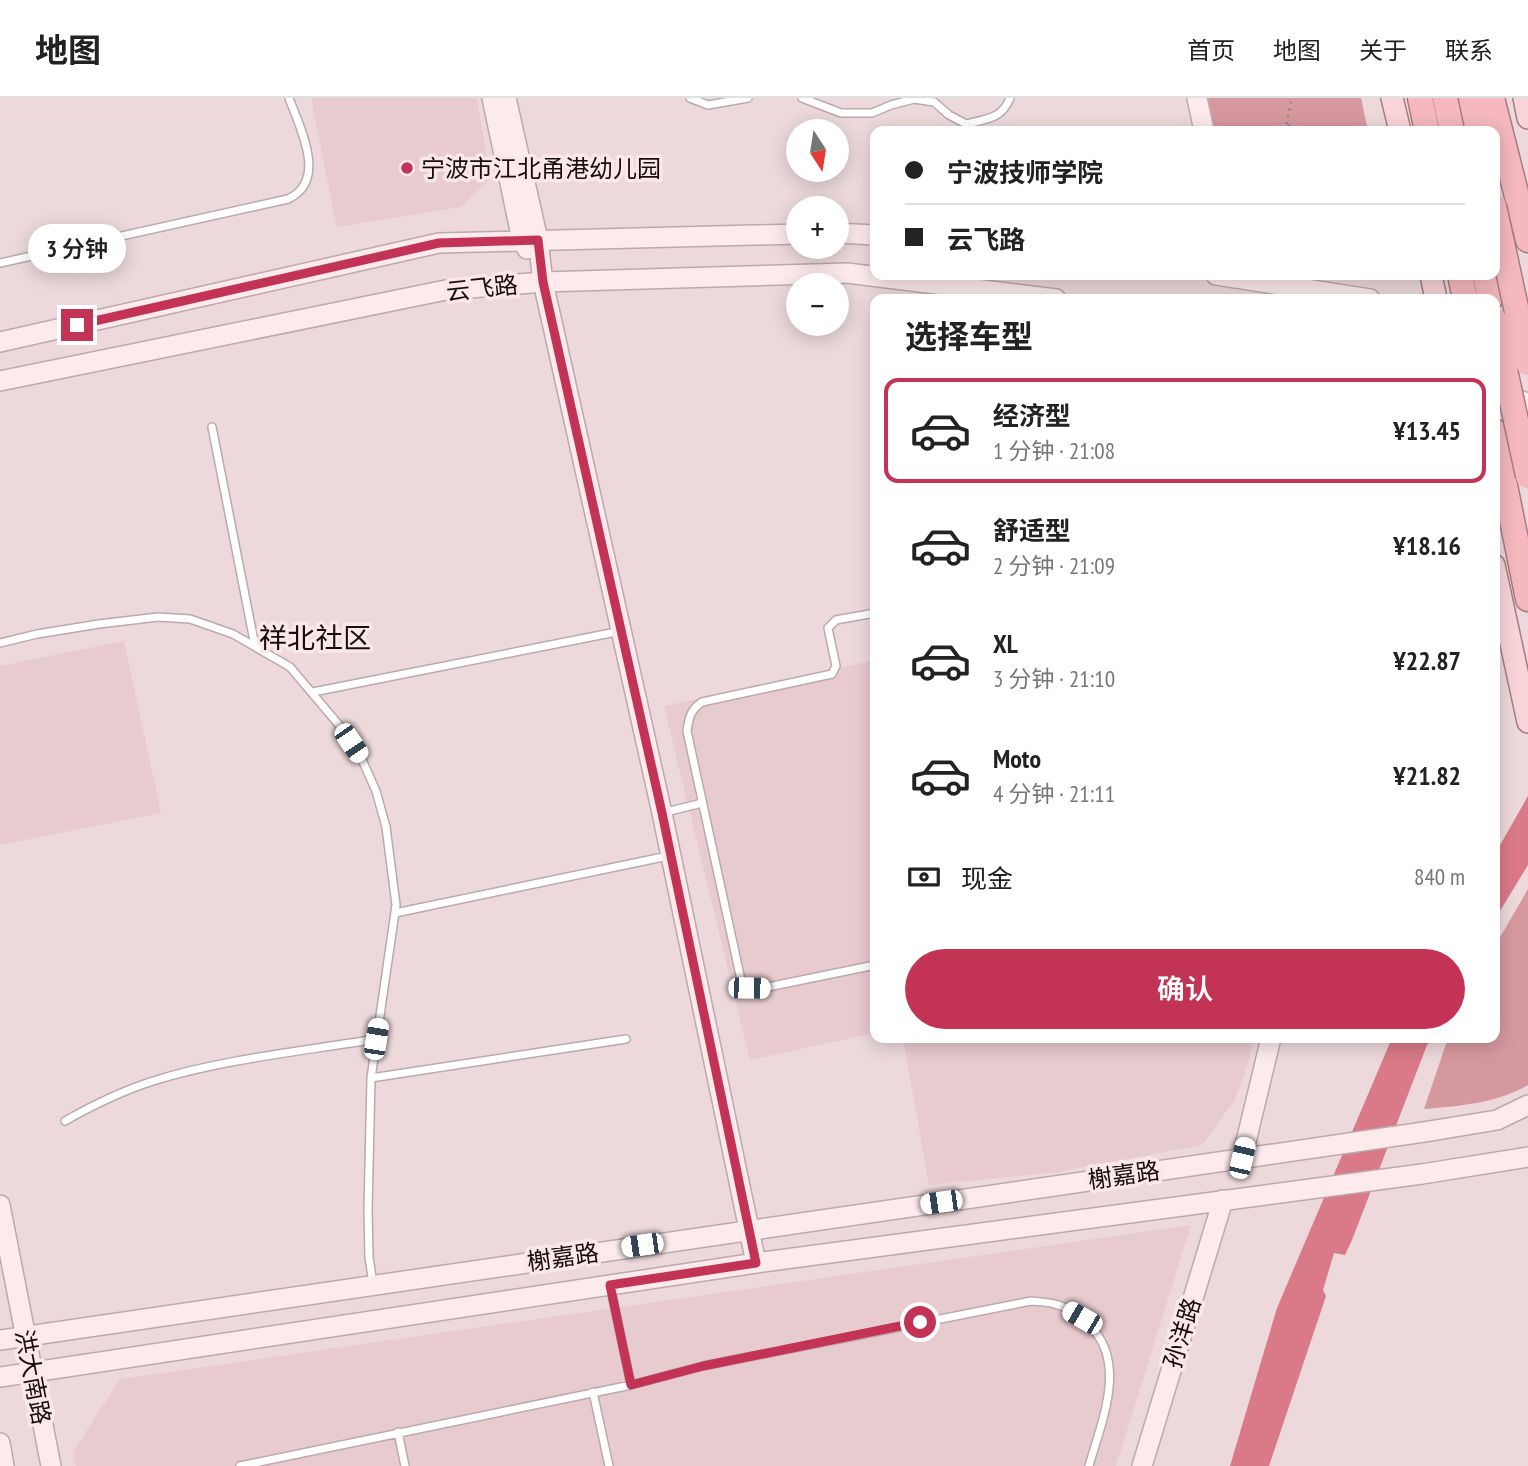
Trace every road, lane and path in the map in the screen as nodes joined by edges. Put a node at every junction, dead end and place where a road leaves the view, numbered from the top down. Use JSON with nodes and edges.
{"nodes":[{"id":1,"x":289,"y":98,"type":"edge"},
{"id":2,"x":492,"y":98,"type":"edge"},
{"id":3,"x":506,"y":98,"type":"edge"},
{"id":4,"x":690,"y":98,"type":"edge"},
{"id":5,"x":748,"y":98,"type":"edge"},
{"id":6,"x":802,"y":98,"type":"edge"},
{"id":7,"x":1010,"y":98,"type":"edge"},
{"id":8,"x":1197,"y":98,"type":"edge"},
{"id":9,"x":1293,"y":98,"type":"edge"},
{"id":10,"x":1392,"y":98,"type":"edge"},
{"id":11,"x":1419,"y":98,"type":"edge"},
{"id":12,"x":1445,"y":98,"type":"edge"},
{"id":13,"x":1471,"y":98,"type":"edge"},
{"id":14,"x":1492,"y":98,"type":"edge"},
{"id":15,"x":1524,"y":98,"type":"edge"},
{"id":16,"x":1528,"y":118,"type":"edge"},
{"id":17,"x":1288,"y":125,"type":"edge"},
{"id":18,"x":1203,"y":126,"type":"edge"},
{"id":19,"x":1399,"y":126,"type":"edge"},
{"id":20,"x":1426,"y":126,"type":"edge"},
{"id":21,"x":1451,"y":126,"type":"edge"},
{"id":22,"x":1477,"y":126,"type":"edge"},
{"id":23,"x":1499,"y":126,"type":"edge"},
{"id":24,"x":1500,"y":130,"type":"edge"},
{"id":25,"x":786,"y":234,"type":"edge"},
{"id":26,"x":849,"y":234,"type":"edge"},
{"id":27,"x":1500,"y":234,"type":"edge"},
{"id":28,"x":870,"y":235,"type":"edge"},
{"id":29,"x":530,"y":240,"type":"junction"},
{"id":30,"x":1528,"y":240,"type":"edge"},
{"id":31,"x":0,"y":263,"type":"edge"},
{"id":32,"x":870,"y":276,"type":"edge"},
{"id":33,"x":903,"y":280,"type":"edge"},
{"id":34,"x":1256,"y":280,"type":"edge"},
{"id":35,"x":1292,"y":280,"type":"edge"},
{"id":36,"x":543,"y":282,"type":"junction"},
{"id":37,"x":1281,"y":285,"type":"junction"},
{"id":38,"x":1016,"y":294,"type":"edge"},
{"id":39,"x":1338,"y":294,"type":"edge"},
{"id":40,"x":1500,"y":337,"type":"edge"},
{"id":41,"x":0,"y":342,"type":"edge"},
{"id":42,"x":1528,"y":345,"type":"edge"},
{"id":43,"x":1500,"y":347,"type":"edge"},
{"id":44,"x":1528,"y":363,"type":"edge"},
{"id":45,"x":0,"y":381,"type":"edge"},
{"id":46,"x":1500,"y":394,"type":"edge"},
{"id":47,"x":1528,"y":403,"type":"edge"},
{"id":48,"x":212,"y":427,"type":"dead end"},
{"id":49,"x":1500,"y":461,"type":"edge"},
{"id":50,"x":1528,"y":476,"type":"edge"},
{"id":51,"x":1500,"y":593,"type":"edge"},
{"id":52,"x":1528,"y":599,"type":"edge"},
{"id":53,"x":870,"y":614,"type":"edge"},
{"id":54,"x":621,"y":631,"type":"junction"},
{"id":55,"x":0,"y":643,"type":"edge"},
{"id":56,"x":256,"y":646,"type":"junction"},
{"id":57,"x":313,"y":692,"type":"junction"},
{"id":58,"x":1528,"y":722,"type":"edge"},
{"id":59,"x":702,"y":803,"type":"junction"},
{"id":60,"x":662,"y":813,"type":"junction"},
{"id":61,"x":671,"y":855,"type":"junction"},
{"id":62,"x":395,"y":913,"type":"junction"},
{"id":63,"x":870,"y":966,"type":"edge"},
{"id":64,"x":376,"y":1039,"type":"junction"},
{"id":65,"x":626,"y":1039,"type":"dead end"},
{"id":66,"x":1269,"y":1043,"type":"edge"},
{"id":67,"x":371,"y":1078,"type":"junction"},
{"id":68,"x":1528,"y":1105,"type":"edge"},
{"id":69,"x":65,"y":1121,"type":"dead end"},
{"id":70,"x":1528,"y":1157,"type":"edge"},
{"id":71,"x":1242,"y":1158,"type":"junction"},
{"id":72,"x":1223,"y":1200,"type":"junction"},
{"id":73,"x":0,"y":1205,"type":"edge"},
{"id":74,"x":749,"y":1230,"type":"junction"},
{"id":75,"x":756,"y":1263,"type":"junction"},
{"id":76,"x":373,"y":1285,"type":"junction"},
{"id":77,"x":610,"y":1285,"type":"junction"},
{"id":78,"x":25,"y":1336,"type":"junction"},
{"id":79,"x":0,"y":1340,"type":"edge"},
{"id":80,"x":32,"y":1371,"type":"junction"},
{"id":81,"x":0,"y":1377,"type":"edge"},
{"id":82,"x":631,"y":1385,"type":"junction"},
{"id":83,"x":593,"y":1392,"type":"junction"},
{"id":84,"x":398,"y":1432,"type":"junction"},
{"id":85,"x":0,"y":1443,"type":"edge"},
{"id":86,"x":4,"y":1466,"type":"edge"},
{"id":87,"x":51,"y":1466,"type":"edge"},
{"id":88,"x":240,"y":1466,"type":"edge"},
{"id":89,"x":405,"y":1466,"type":"edge"},
{"id":90,"x":609,"y":1466,"type":"edge"},
{"id":91,"x":1089,"y":1466,"type":"edge"},
{"id":92,"x":1142,"y":1466,"type":"edge"}],
"edges":[{"from":1,"to":31,"type":"lane"},
{"from":2,"to":29,"type":"main road"},
{"from":3,"to":29,"type":"main road"},
{"from":4,"to":5,"type":"lane"},
{"from":6,"to":7,"type":"lane"},
{"from":8,"to":18,"type":"main road"},
{"from":9,"to":17,"type":"path"},
{"from":10,"to":19,"type":"main road"},
{"from":11,"to":20,"type":"highway"},
{"from":12,"to":21,"type":"highway"},
{"from":13,"to":22,"type":"highway"},
{"from":14,"to":23,"type":"highway"},
{"from":15,"to":16,"type":"main road"},
{"from":24,"to":30,"type":"highway"},
{"from":25,"to":29,"type":"main road","name":"云飞路"},
{"from":26,"to":28,"type":"main road"},
{"from":27,"to":44,"type":"highway","bridge":true},
{"from":29,"to":36,"type":"main road"},
{"from":29,"to":41,"type":"main road","name":"云飞路"},
{"from":32,"to":36,"type":"main road","name":"云飞路"},
{"from":33,"to":38,"type":"main road","name":"云飞路"},
{"from":34,"to":37,"type":"main road"},
{"from":35,"to":37,"type":"main road"},
{"from":36,"to":45,"type":"main road","name":"云飞路"},
{"from":36,"to":54,"type":"main road"},
{"from":37,"to":39,"type":"main road"},
{"from":40,"to":42,"type":"main road"},
{"from":43,"to":50,"type":"highway","bridge":true},
{"from":46,"to":47,"type":"main road"},
{"from":48,"to":56,"type":"lane"},
{"from":49,"to":52,"type":"highway"},
{"from":51,"to":58,"type":"main road"},
{"from":53,"to":59,"type":"lane"},
{"from":54,"to":57,"type":"lane"},
{"from":54,"to":60,"type":"main road"},
{"from":55,"to":56,"type":"lane"},
{"from":56,"to":57,"type":"lane"},
{"from":57,"to":62,"type":"lane"},
{"from":59,"to":60,"type":"lane"},
{"from":59,"to":63,"type":"lane"},
{"from":60,"to":61,"type":"main road"},
{"from":61,"to":62,"type":"lane"},
{"from":61,"to":74,"type":"main road"},
{"from":62,"to":64,"type":"lane"},
{"from":64,"to":67,"type":"lane"},
{"from":64,"to":69,"type":"lane"},
{"from":65,"to":67,"type":"lane"},
{"from":66,"to":71,"type":"main road"},
{"from":67,"to":76,"type":"lane"},
{"from":68,"to":71,"type":"main road","name":"榭嘉路"},
{"from":70,"to":72,"type":"main road","name":"榭嘉路"},
{"from":71,"to":74,"type":"main road","name":"榭嘉路"},
{"from":72,"to":75,"type":"main road","name":"榭嘉路"},
{"from":72,"to":92,"type":"main road","name":"孙洋路"},
{"from":73,"to":78,"type":"main road","name":"洪大南路"},
{"from":74,"to":75,"type":"main road"},
{"from":74,"to":76,"type":"main road","name":"榭嘉路"},
{"from":75,"to":77,"type":"main road","name":"榭嘉路"},
{"from":76,"to":78,"type":"main road","name":"榭嘉路"},
{"from":77,"to":80,"type":"main road","name":"榭嘉路"},
{"from":77,"to":82,"type":"lane"},
{"from":78,"to":79,"type":"main road","name":"榭嘉路"},
{"from":78,"to":80,"type":"main road","name":"洪大南路"},
{"from":80,"to":81,"type":"main road","name":"榭嘉路"},
{"from":80,"to":87,"type":"main road","name":"洪大南路"},
{"from":82,"to":83,"type":"lane"},
{"from":82,"to":91,"type":"lane"},
{"from":83,"to":84,"type":"lane"},
{"from":83,"to":90,"type":"lane"},
{"from":84,"to":88,"type":"lane"},
{"from":84,"to":89,"type":"lane"},
{"from":85,"to":86,"type":"main road","name":"洪大南路"}]}
